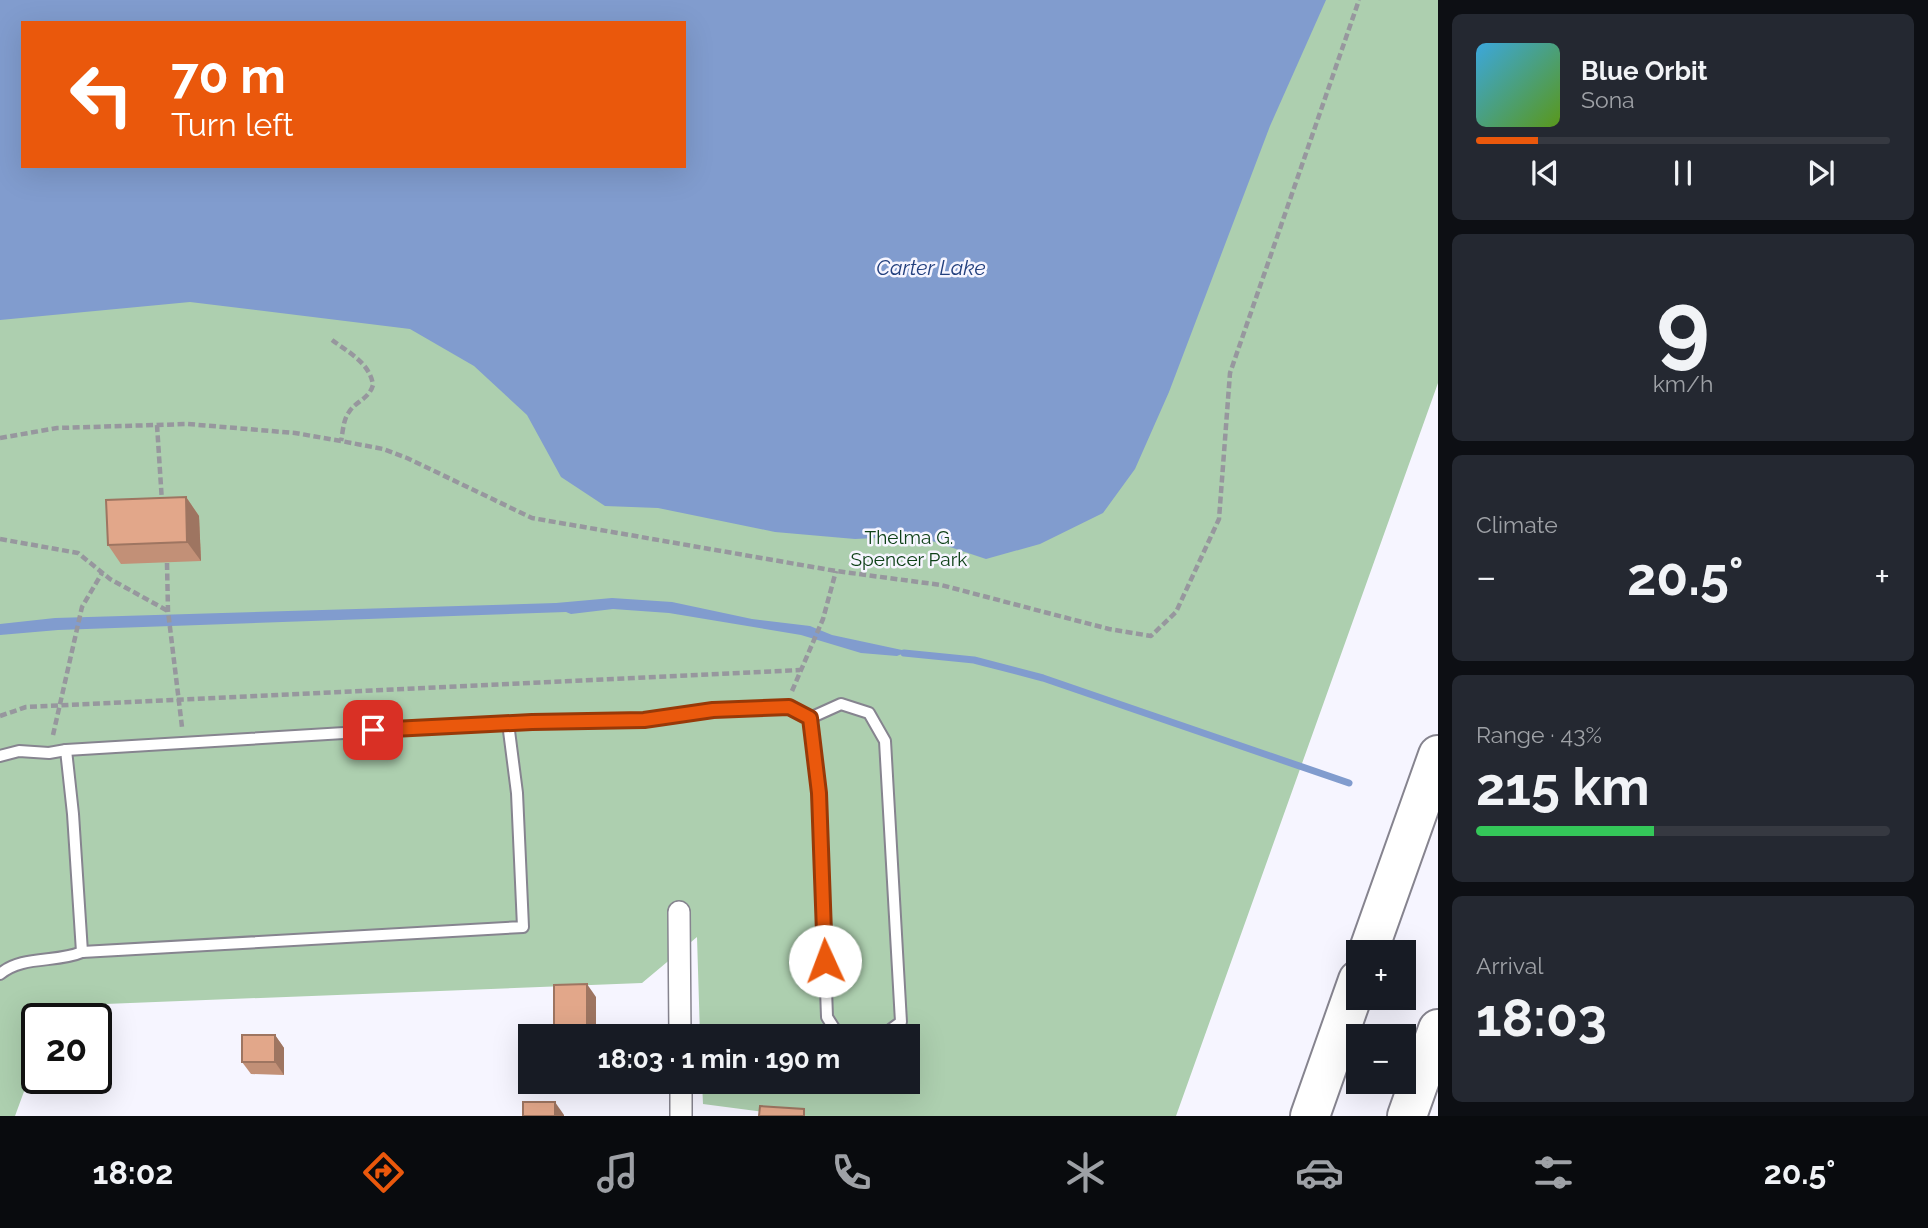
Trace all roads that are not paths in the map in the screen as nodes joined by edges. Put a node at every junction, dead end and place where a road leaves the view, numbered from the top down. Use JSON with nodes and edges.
{"nodes":[{"id":1,"x":810,"y":718,"type":"junction"},
{"id":2,"x":508,"y":723,"type":"junction"},
{"id":3,"x":66,"y":750,"type":"junction"},
{"id":4,"x":1438,"y":755,"type":"edge"},
{"id":5,"x":0,"y":756,"type":"edge"},
{"id":6,"x":679,"y":912,"type":"dead end"},
{"id":7,"x":1372,"y":940,"type":"edge"},
{"id":8,"x":82,"y":952,"type":"junction"},
{"id":9,"x":0,"y":974,"type":"edge"},
{"id":10,"x":1347,"y":1010,"type":"edge"},
{"id":11,"x":680,"y":1024,"type":"edge"},
{"id":12,"x":831,"y":1024,"type":"edge"},
{"id":13,"x":898,"y":1024,"type":"edge"},
{"id":14,"x":1438,"y":1029,"type":"edge"},
{"id":15,"x":681,"y":1094,"type":"edge"},
{"id":16,"x":681,"y":1116,"type":"edge"},
{"id":17,"x":1310,"y":1116,"type":"edge"},
{"id":18,"x":1407,"y":1116,"type":"edge"}],
"edges":[{"from":1,"to":2,"type":"lane"},
{"from":1,"to":12,"type":"lane"},
{"from":1,"to":13,"type":"lane"},
{"from":2,"to":3,"type":"lane"},
{"from":2,"to":8,"type":"lane"},
{"from":3,"to":5,"type":"lane"},
{"from":3,"to":8,"type":"lane"},
{"from":4,"to":7,"type":"highway"},
{"from":6,"to":11,"type":"street"},
{"from":8,"to":9,"type":"lane"},
{"from":10,"to":17,"type":"highway"},
{"from":14,"to":18,"type":"highway"},
{"from":15,"to":16,"type":"street"}]}
